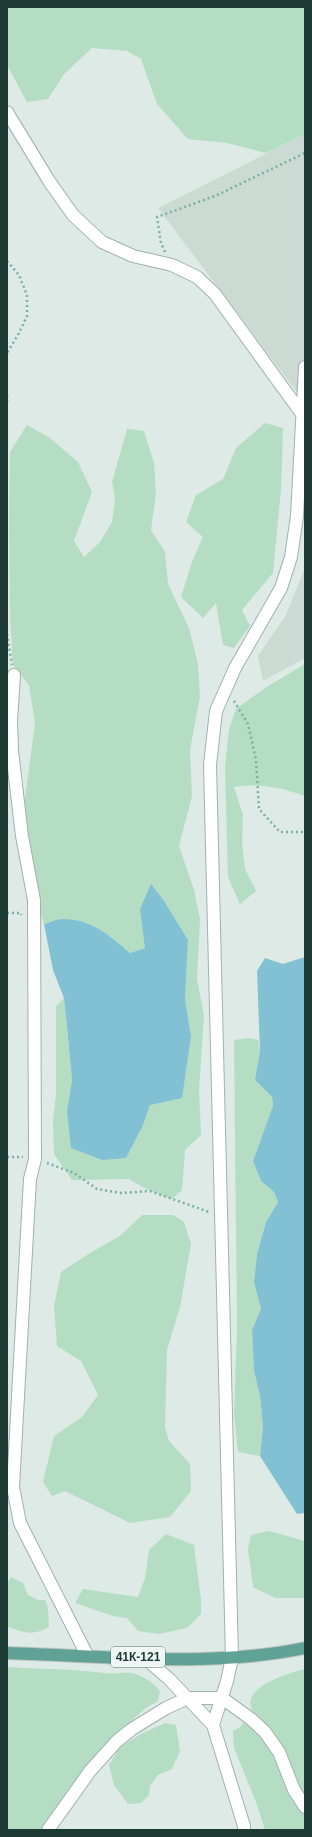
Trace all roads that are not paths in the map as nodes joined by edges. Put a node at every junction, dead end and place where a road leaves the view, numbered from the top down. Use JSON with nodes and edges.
{"nodes":[{"id":1,"x":7,"y":112,"type":"edge"},
{"id":2,"x":305,"y":367,"type":"edge"},
{"id":3,"x":302,"y":414,"type":"junction"},
{"id":4,"x":14,"y":675,"type":"road end"},
{"id":5,"x":305,"y":1648,"type":"edge"},
{"id":6,"x":7,"y":1653,"type":"edge"},
{"id":7,"x":87,"y":1656,"type":"junction"},
{"id":8,"x":145,"y":1658,"type":"junction"},
{"id":9,"x":232,"y":1658,"type":"junction"},
{"id":10,"x":188,"y":1698,"type":"junction"},
{"id":11,"x":222,"y":1698,"type":"junction"},
{"id":12,"x":213,"y":1725,"type":"junction"},
{"id":13,"x":305,"y":1807,"type":"edge"},
{"id":14,"x":48,"y":1830,"type":"edge"},
{"id":15,"x":244,"y":1830,"type":"edge"}],
"edges":[{"from":1,"to":3,"type":"street"},
{"from":2,"to":3,"type":"street"},
{"from":3,"to":9,"type":"street"},
{"from":4,"to":7,"type":"street"},
{"from":5,"to":9,"type":"main road","number":"41К-121"},
{"from":6,"to":7,"type":"main road","number":"41К-121"},
{"from":7,"to":8,"type":"main road","number":"41К-121"},
{"from":8,"to":9,"type":"main road","number":"41К-121"},
{"from":8,"to":10,"type":"street"},
{"from":9,"to":11,"type":"street"},
{"from":10,"to":11,"type":"street"},
{"from":10,"to":12,"type":"street"},
{"from":10,"to":14,"type":"street"},
{"from":11,"to":12,"type":"street"},
{"from":11,"to":13,"type":"street"},
{"from":12,"to":15,"type":"street"}]}
